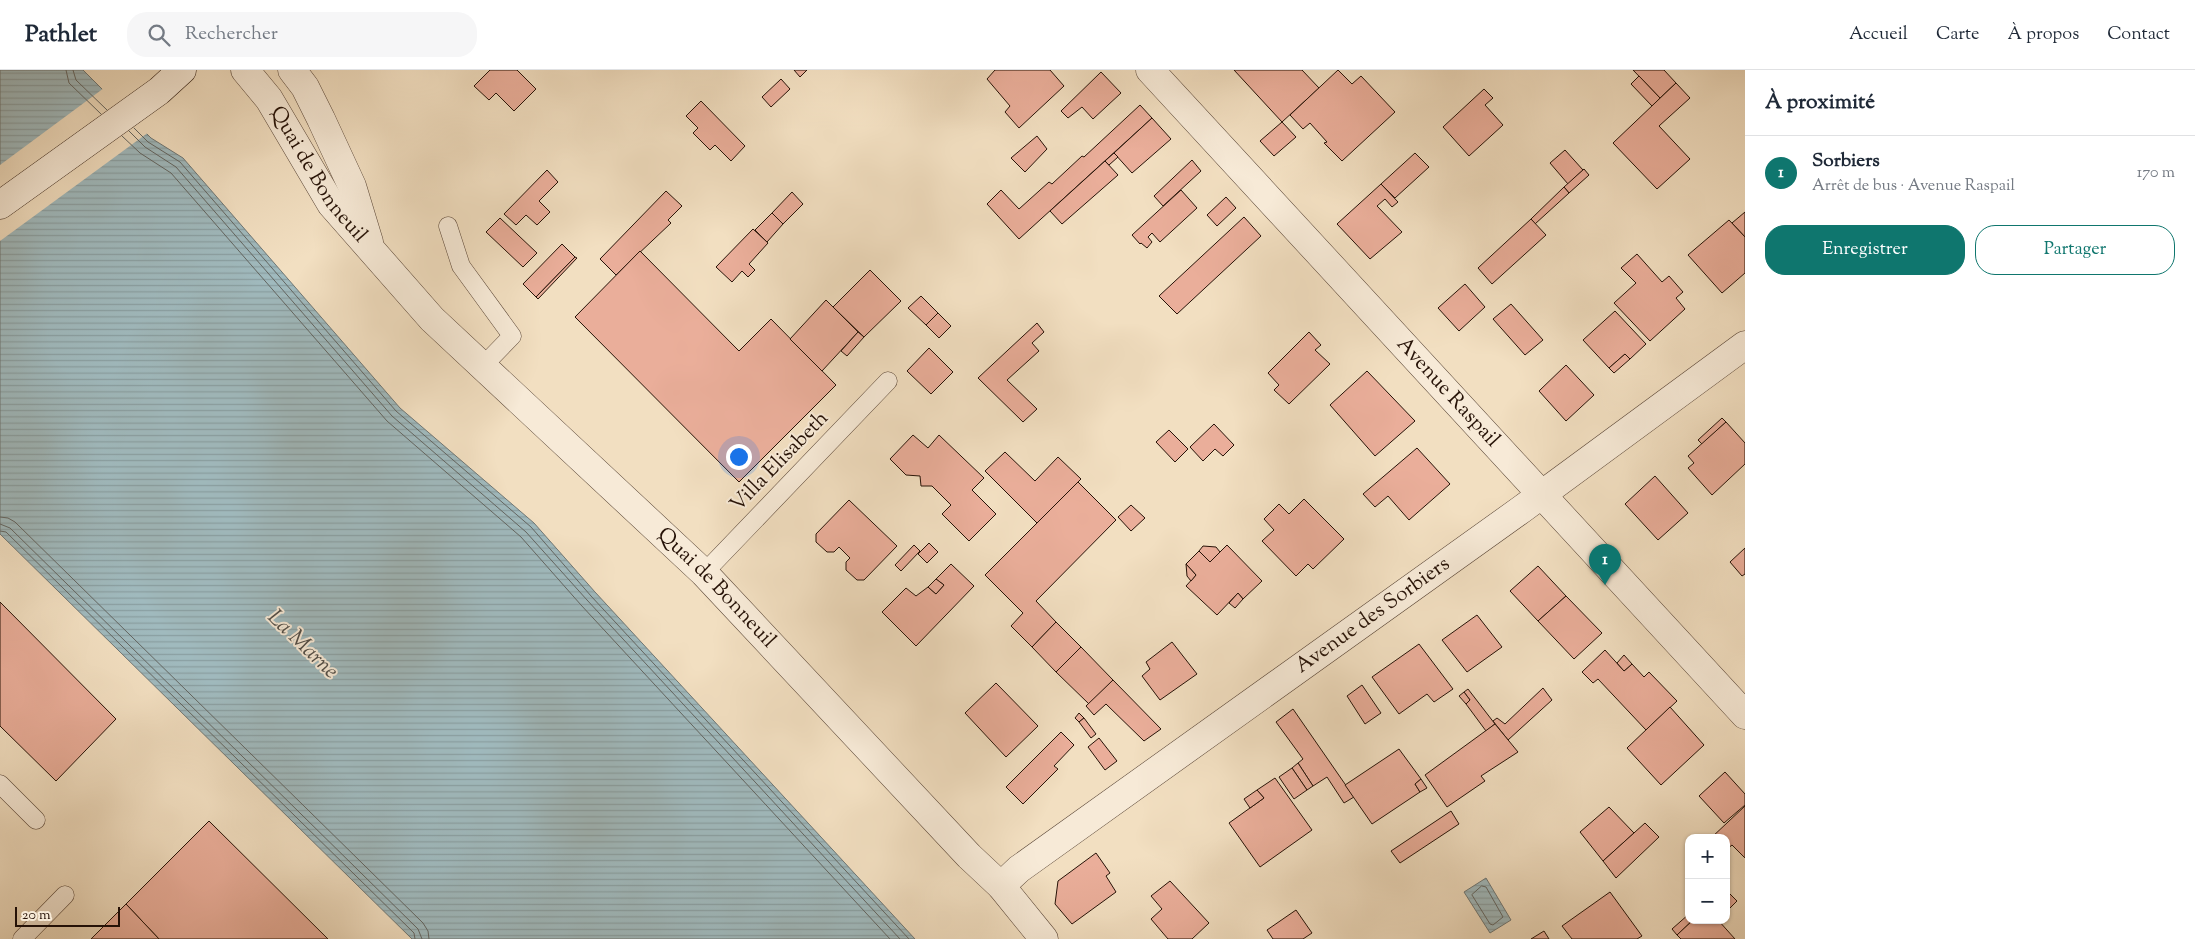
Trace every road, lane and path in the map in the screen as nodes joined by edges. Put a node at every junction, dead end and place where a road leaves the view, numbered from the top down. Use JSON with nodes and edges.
{"nodes":[{"id":1,"x":182,"y":70,"type":"edge"},
{"id":2,"x":245,"y":70,"type":"edge"},
{"id":3,"x":292,"y":70,"type":"edge"},
{"id":4,"x":1150,"y":70,"type":"edge"},
{"id":5,"x":0,"y":205,"type":"edge"},
{"id":6,"x":448,"y":226,"type":"dead end"},
{"id":7,"x":372,"y":253,"type":"junction"},
{"id":8,"x":1745,"y":346,"type":"edge"},
{"id":9,"x":482,"y":367,"type":"junction"},
{"id":10,"x":888,"y":381,"type":"dead end"},
{"id":11,"x":1541,"y":495,"type":"junction"},
{"id":12,"x":704,"y":573,"type":"junction"},
{"id":13,"x":1745,"y":714,"type":"edge"},
{"id":14,"x":0,"y":784,"type":"edge"},
{"id":15,"x":36,"y":820,"type":"dead end"},
{"id":16,"x":1001,"y":886,"type":"junction"},
{"id":17,"x":65,"y":895,"type":"dead end"},
{"id":18,"x":22,"y":939,"type":"edge"},
{"id":19,"x":1044,"y":939,"type":"edge"}],
"edges":[{"from":1,"to":5,"type":"street"},
{"from":2,"to":7,"type":"street","name":"Quai de Bonneuil"},
{"from":3,"to":7,"type":"street","name":"Quai de Bonneuil"},
{"from":4,"to":11,"type":"street","name":"Avenue Raspail"},
{"from":6,"to":9,"type":"lane"},
{"from":7,"to":9,"type":"street","name":"Quai de Bonneuil"},
{"from":8,"to":11,"type":"street","name":"Avenue des Sorbiers"},
{"from":9,"to":12,"type":"street","name":"Quai de Bonneuil"},
{"from":10,"to":12,"type":"lane","name":"Villa Elisabeth"},
{"from":11,"to":13,"type":"street","name":"Avenue Raspail"},
{"from":11,"to":16,"type":"street","name":"Avenue des Sorbiers"},
{"from":12,"to":16,"type":"street","name":"Quai de Bonneuil"},
{"from":14,"to":15,"type":"lane"},
{"from":16,"to":19,"type":"street","name":"Quai de Bonneuil"},
{"from":17,"to":18,"type":"lane"}]}
